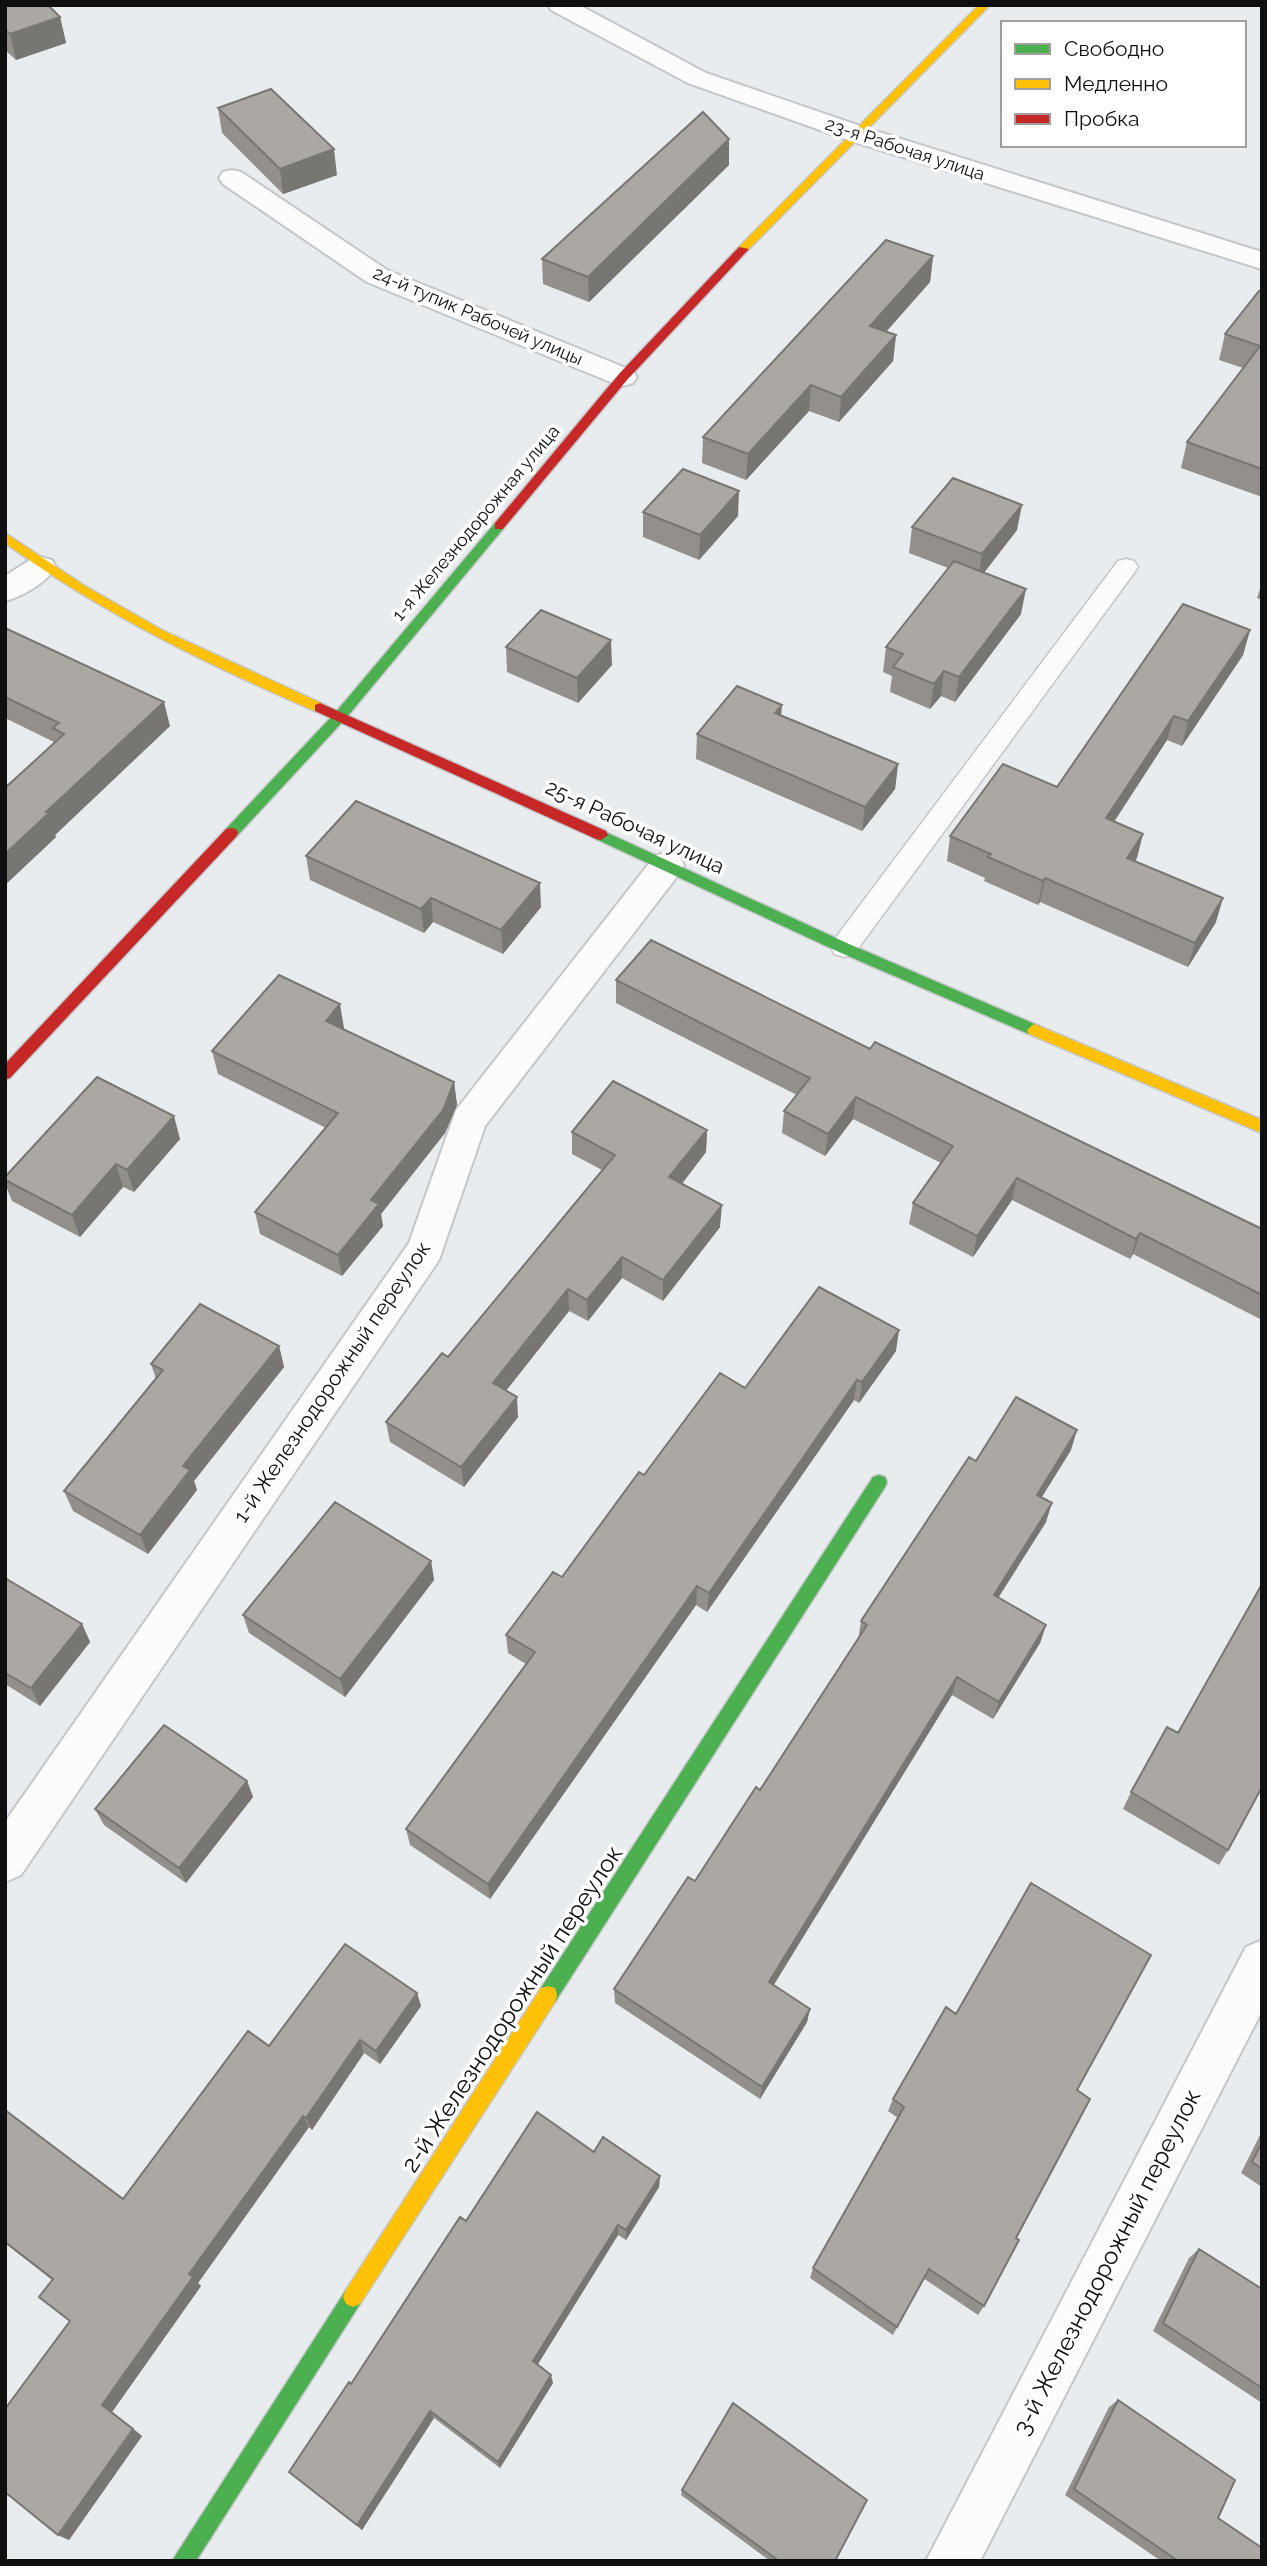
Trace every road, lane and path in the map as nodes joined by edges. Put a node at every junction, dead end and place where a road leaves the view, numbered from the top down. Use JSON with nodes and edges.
{"nodes":[{"id":1,"x":560,"y":5,"type":"edge"},
{"id":2,"x":985,"y":5,"type":"edge"},
{"id":3,"x":857,"y":134,"type":"junction"},
{"id":4,"x":232,"y":178,"type":"dead end"},
{"id":5,"x":1262,"y":261,"type":"edge"},
{"id":6,"x":623,"y":377,"type":"junction"},
{"id":7,"x":5,"y":537,"type":"edge"},
{"id":8,"x":41,"y":567,"type":"junction"},
{"id":9,"x":1126,"y":567,"type":"dead end"},
{"id":10,"x":5,"y":591,"type":"edge"},
{"id":11,"x":341,"y":715,"type":"junction"},
{"id":12,"x":667,"y":865,"type":"junction"},
{"id":13,"x":844,"y":947,"type":"junction"},
{"id":14,"x":5,"y":1074,"type":"edge"},
{"id":15,"x":1262,"y":1127,"type":"edge"},
{"id":16,"x":879,"y":1482,"type":"dead end"},
{"id":17,"x":5,"y":1860,"type":"edge"},
{"id":18,"x":1262,"y":1963,"type":"edge"},
{"id":19,"x":183,"y":2561,"type":"edge"},
{"id":20,"x":953,"y":2561,"type":"edge"}],
"edges":[{"from":1,"to":3,"type":"street","name":"23-я Рабочая улица"},
{"from":2,"to":3,"type":"street","name":"1-я Железнодорожная улица"},
{"from":3,"to":5,"type":"street","name":"23-я Рабочая улица"},
{"from":3,"to":6,"type":"street","name":"1-я Железнодорожная улица"},
{"from":4,"to":6,"type":"street","name":"24-й тупик Рабочей улицы"},
{"from":6,"to":11,"type":"street","name":"1-я Железнодорожная улица"},
{"from":7,"to":8,"type":"street","name":"25-я Рабочая улица"},
{"from":8,"to":10,"type":"street"},
{"from":8,"to":11,"type":"street","name":"25-я Рабочая улица"},
{"from":9,"to":13,"type":"lane"},
{"from":11,"to":12,"type":"street","name":"25-я Рабочая улица"},
{"from":11,"to":14,"type":"street","name":"1-я Железнодорожная улица"},
{"from":12,"to":13,"type":"street","name":"25-я Рабочая улица"},
{"from":12,"to":17,"type":"street","name":"1-й Железнодорожный переулок"},
{"from":13,"to":15,"type":"street","name":"25-я Рабочая улица"},
{"from":16,"to":19,"type":"street","name":"2-й Железнодорожный переулок"},
{"from":18,"to":20,"type":"street","name":"3-й Железнодорожный переулок"}]}
